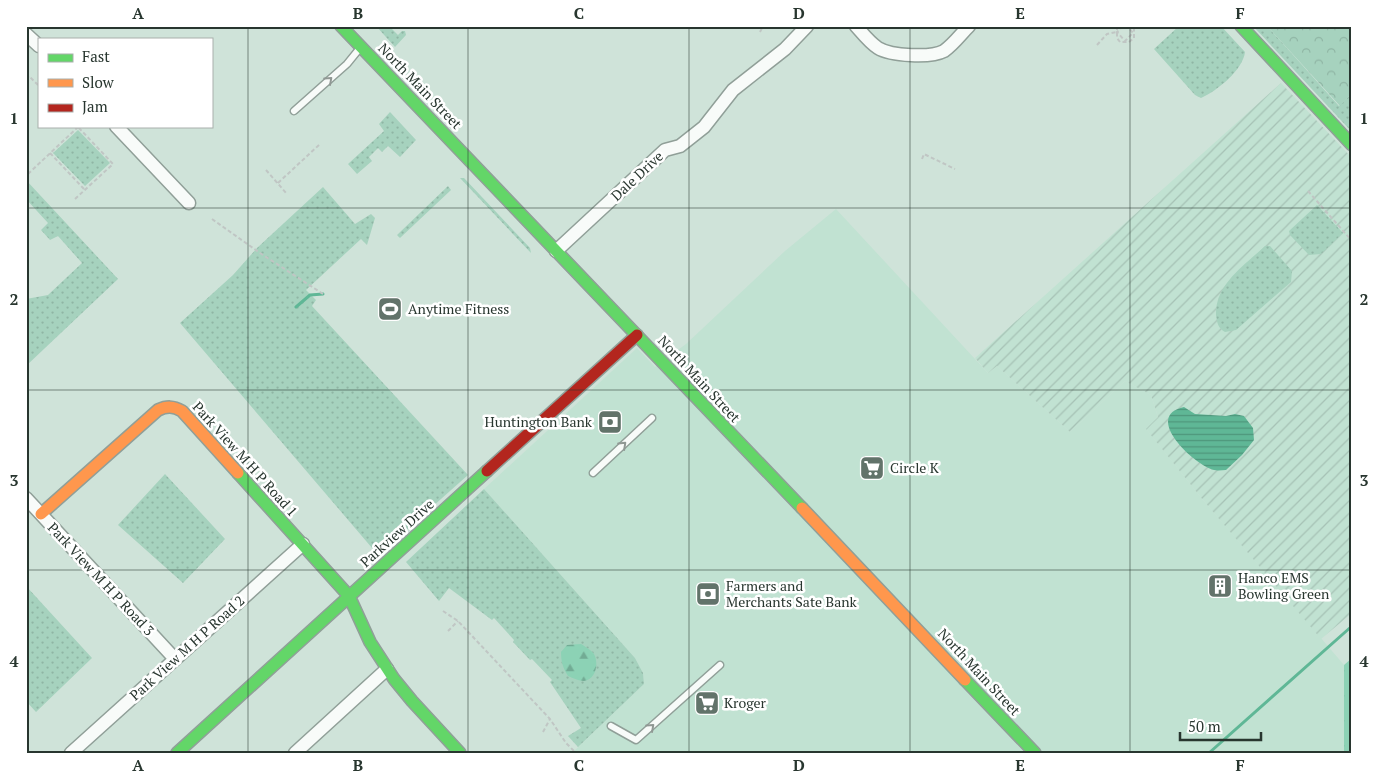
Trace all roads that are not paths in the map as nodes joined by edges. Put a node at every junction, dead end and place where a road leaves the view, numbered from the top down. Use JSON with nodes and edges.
{"nodes":[{"id":1,"x":342,"y":26,"type":"edge"},
{"id":2,"x":807,"y":26,"type":"edge"},
{"id":3,"x":856,"y":26,"type":"edge"},
{"id":4,"x":969,"y":26,"type":"edge"},
{"id":5,"x":1242,"y":26,"type":"edge"},
{"id":6,"x":26,"y":34,"type":"edge"},
{"id":7,"x":38,"y":45,"type":"edge"},
{"id":8,"x":361,"y":47,"type":"junction"},
{"id":9,"x":294,"y":111,"type":"dead end"},
{"id":10,"x":118,"y":128,"type":"edge"},
{"id":11,"x":1352,"y":145,"type":"edge"},
{"id":12,"x":188,"y":203,"type":"dead end"},
{"id":13,"x":556,"y":251,"type":"junction"},
{"id":14,"x":637,"y":335,"type":"junction"},
{"id":15,"x":652,"y":418,"type":"dead end"},
{"id":16,"x":593,"y":473,"type":"dead end"},
{"id":17,"x":26,"y":498,"type":"edge"},
{"id":18,"x":41,"y":514,"type":"junction"},
{"id":19,"x":302,"y":544,"type":"junction"},
{"id":20,"x":349,"y":596,"type":"junction"},
{"id":21,"x":175,"y":659,"type":"junction"},
{"id":22,"x":720,"y":665,"type":"dead end"},
{"id":23,"x":387,"y":669,"type":"junction"},
{"id":24,"x":611,"y":726,"type":"dead end"},
{"id":25,"x":455,"y":751,"type":"edge"},
{"id":26,"x":71,"y":753,"type":"edge"},
{"id":27,"x":177,"y":753,"type":"edge"},
{"id":28,"x":295,"y":753,"type":"edge"},
{"id":29,"x":1035,"y":753,"type":"edge"}],
"edges":[{"from":1,"to":8,"type":"street","name":"North Main Street"},
{"from":2,"to":13,"type":"street","name":"Dale Drive"},
{"from":3,"to":4,"type":"street"},
{"from":5,"to":11,"type":"street"},
{"from":6,"to":7,"type":"street"},
{"from":9,"to":8,"type":"lane","one_way":true},
{"from":8,"to":13,"type":"street","name":"North Main Street"},
{"from":10,"to":12,"type":"street"},
{"from":13,"to":14,"type":"street","name":"North Main Street"},
{"from":14,"to":20,"type":"street","name":"Parkview Drive"},
{"from":14,"to":29,"type":"street","name":"North Main Street"},
{"from":16,"to":15,"type":"lane","one_way":true},
{"from":17,"to":18,"type":"street","name":"Park View M H P Road 3"},
{"from":18,"to":19,"type":"street","name":"Park View M H P Road 1"},
{"from":18,"to":21,"type":"street","name":"Park View M H P Road 3"},
{"from":19,"to":20,"type":"street","name":"Park View M H P Road 1"},
{"from":19,"to":21,"type":"street","name":"Park View M H P Road 2"},
{"from":20,"to":23,"type":"street","name":"Park View M H P Road 1"},
{"from":20,"to":27,"type":"street","name":"Parkview Drive"},
{"from":21,"to":26,"type":"street","name":"Park View M H P Road 2"},
{"from":24,"to":22,"type":"lane","one_way":true},
{"from":23,"to":25,"type":"street","name":"Park View M H P Road 1"},
{"from":23,"to":28,"type":"street"}]}
